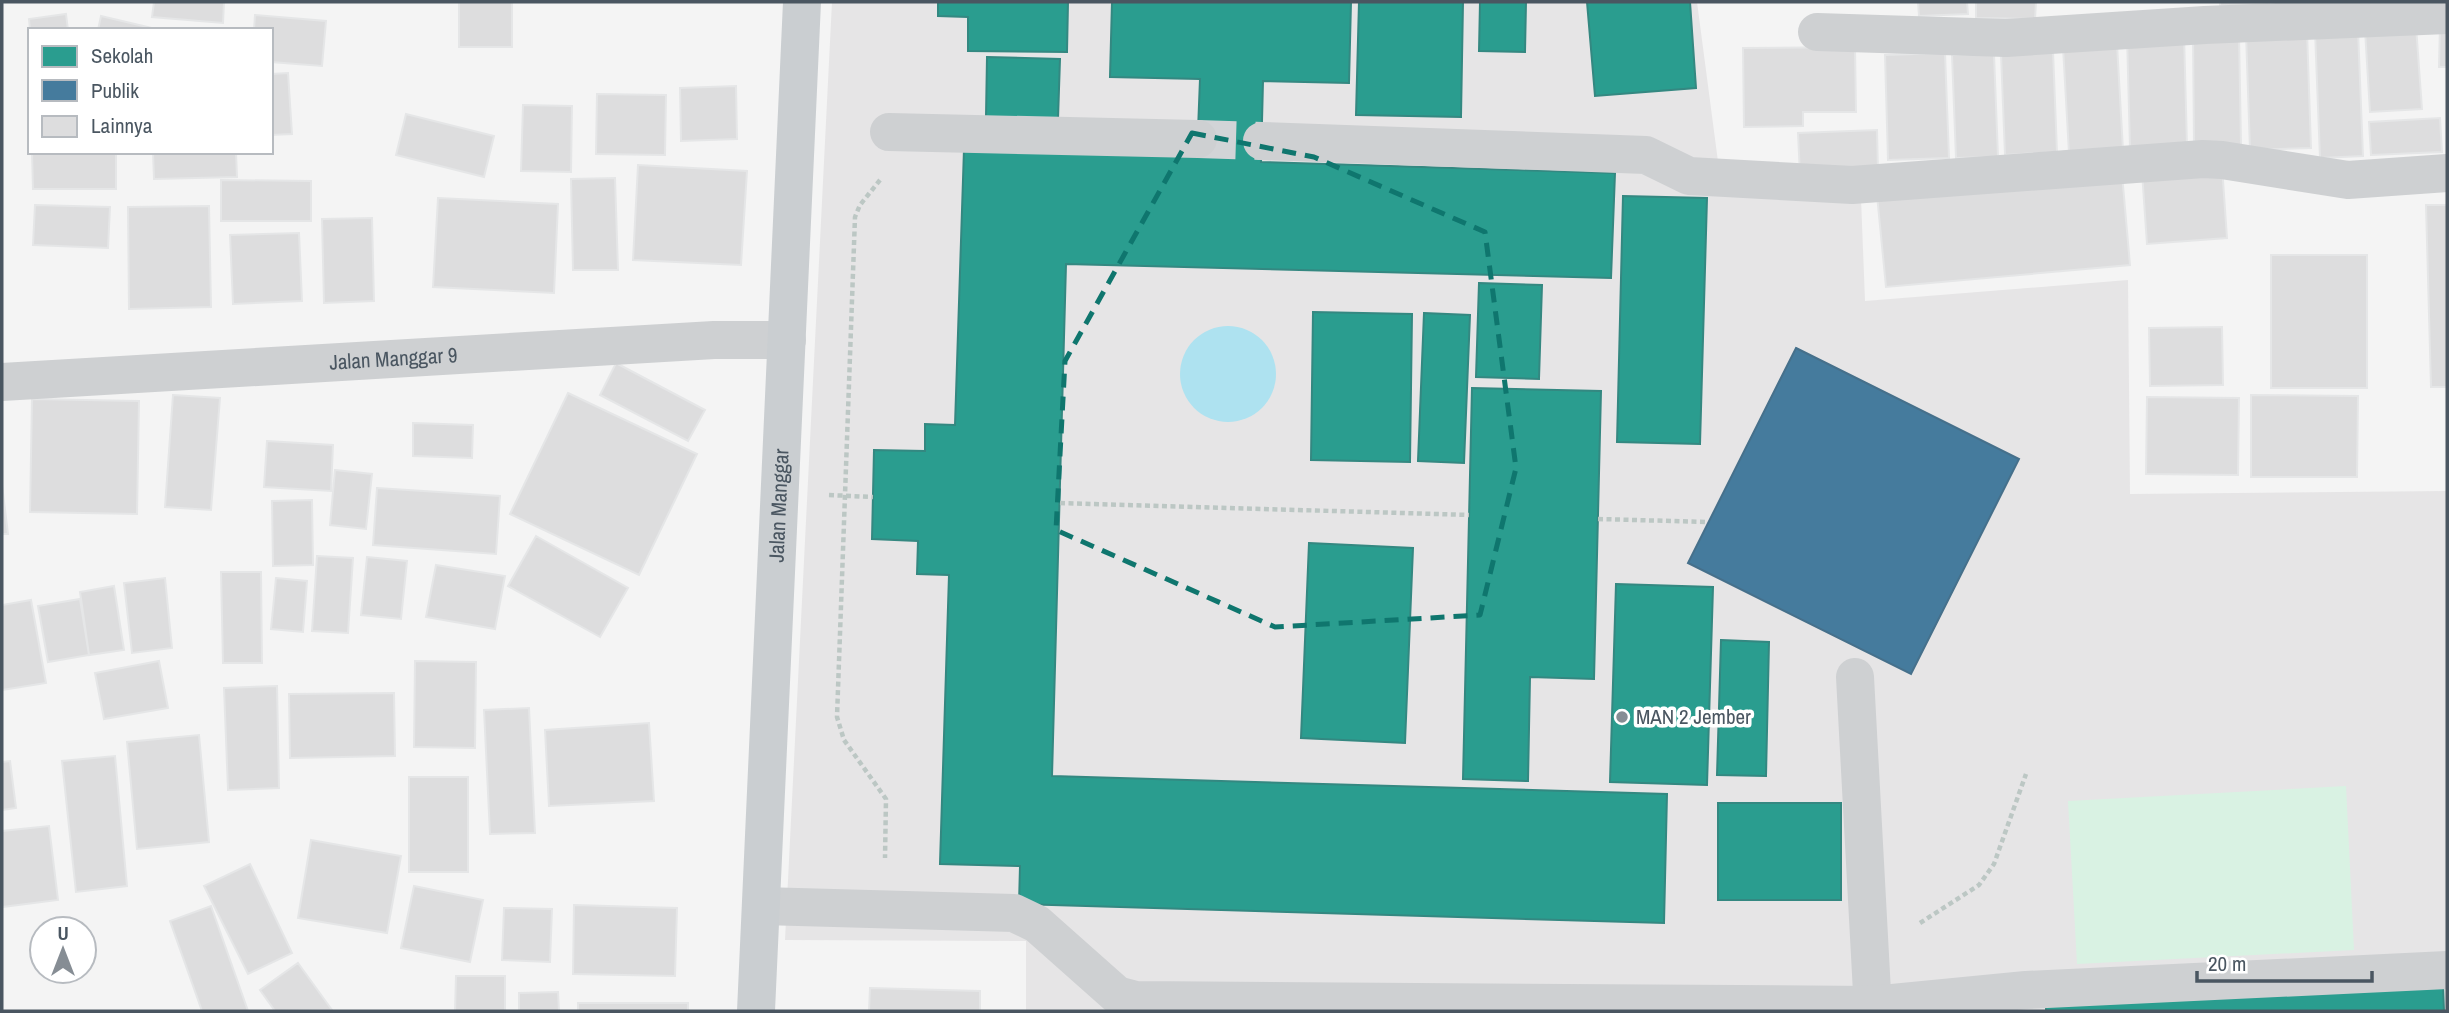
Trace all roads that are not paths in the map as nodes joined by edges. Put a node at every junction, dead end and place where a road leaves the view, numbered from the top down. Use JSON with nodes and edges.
{"nodes":[{"id":1,"x":802,"y":2,"type":"edge"},
{"id":2,"x":2205,"y":13,"type":"edge"},
{"id":3,"x":2447,"y":15,"type":"edge"},
{"id":4,"x":1817,"y":32,"type":"dead end"},
{"id":5,"x":904,"y":132,"type":"road end"},
{"id":6,"x":1198,"y":139,"type":"tunnel mouth"},
{"id":7,"x":1262,"y":141,"type":"tunnel mouth"},
{"id":8,"x":2447,"y":173,"type":"edge"},
{"id":9,"x":787,"y":340,"type":"junction"},
{"id":10,"x":2,"y":382,"type":"edge"},
{"id":11,"x":1855,"y":677,"type":"dead end"},
{"id":12,"x":761,"y":906,"type":"junction"},
{"id":13,"x":2447,"y":970,"type":"edge"},
{"id":14,"x":1872,"y":1008,"type":"edge"},
{"id":15,"x":755,"y":1011,"type":"edge"}],
"edges":[{"from":1,"to":9,"type":"main road","name":"Jalan Manggar"},
{"from":2,"to":3,"type":"street"},
{"from":2,"to":4,"type":"street"},
{"from":5,"to":6,"type":"street"},
{"from":7,"to":8,"type":"street"},
{"from":9,"to":10,"type":"street","name":"Jalan Manggar 9"},
{"from":9,"to":12,"type":"main road","name":"Jalan Manggar"},
{"from":11,"to":14,"type":"street"},
{"from":12,"to":14,"type":"street"},
{"from":12,"to":15,"type":"main road","name":"Jalan Manggar"},
{"from":13,"to":14,"type":"street"}]}
